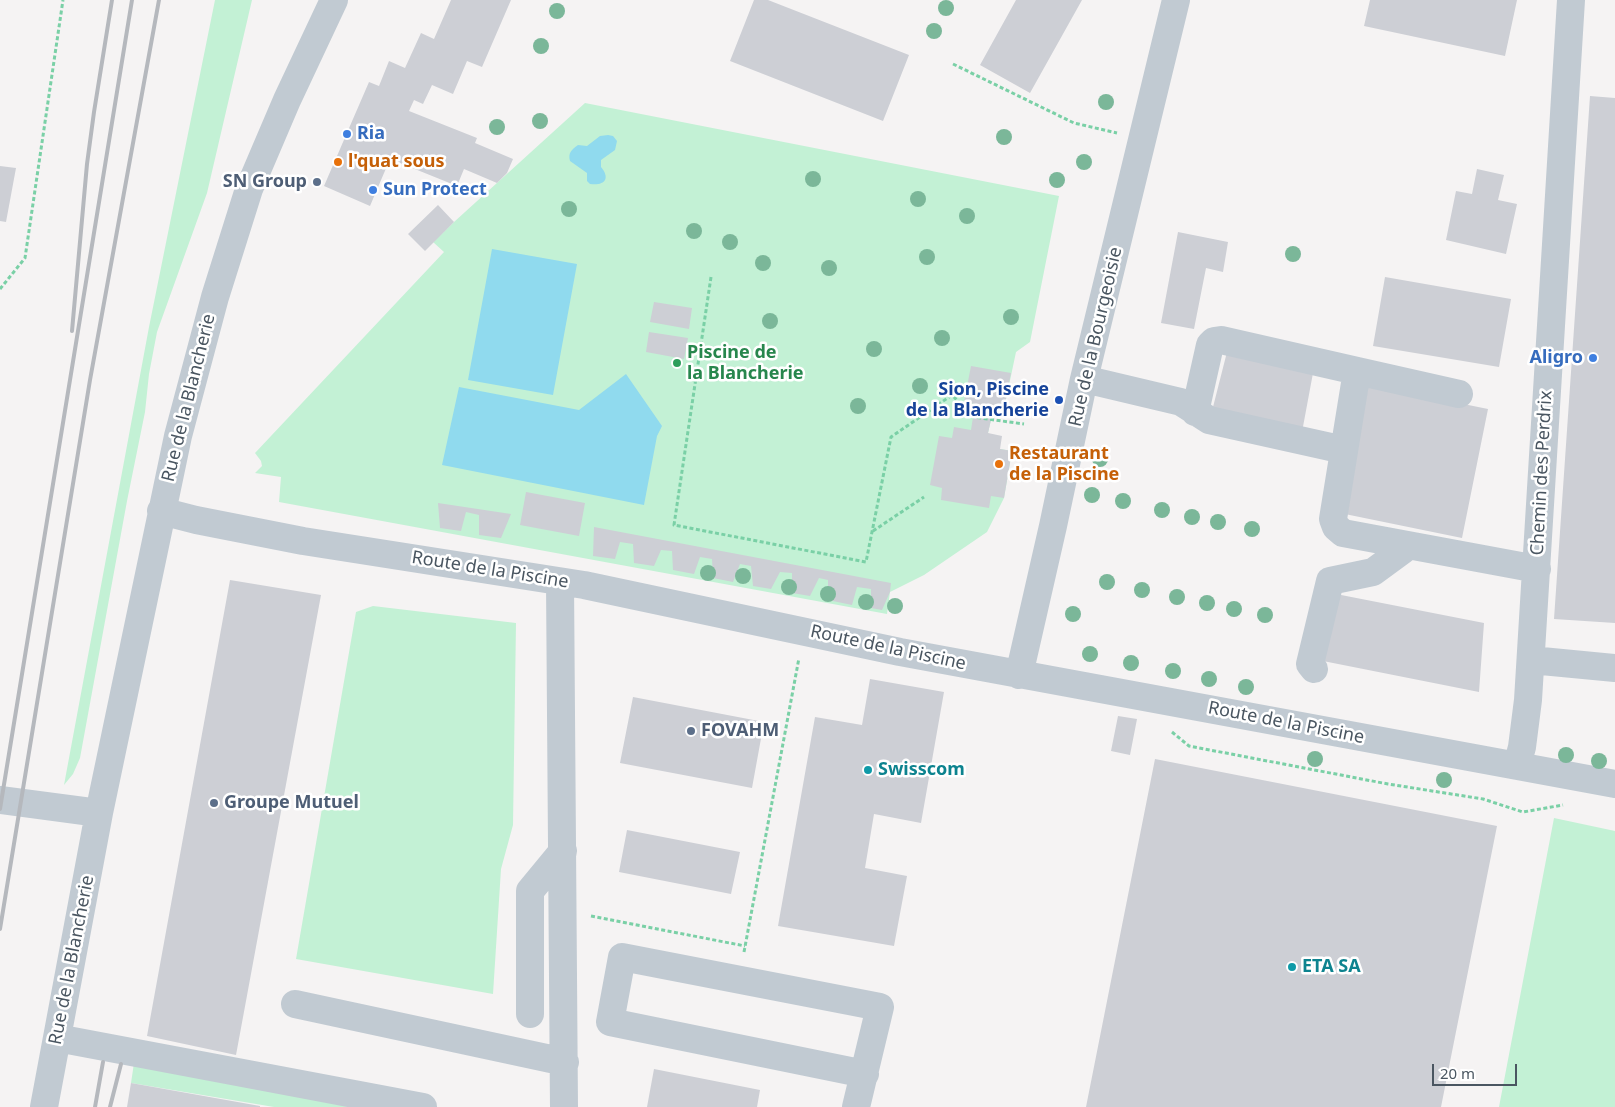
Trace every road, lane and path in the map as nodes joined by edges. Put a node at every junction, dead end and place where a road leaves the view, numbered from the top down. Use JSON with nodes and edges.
{"nodes":[{"id":1,"x":63,"y":0,"type":"edge"},
{"id":2,"x":334,"y":0,"type":"edge"},
{"id":3,"x":1176,"y":0,"type":"edge"},
{"id":4,"x":1571,"y":0,"type":"edge"},
{"id":5,"x":953,"y":64,"type":"dead end"},
{"id":6,"x":1120,"y":134,"type":"dead end"},
{"id":7,"x":711,"y":277,"type":"dead end"},
{"id":8,"x":0,"y":289,"type":"edge"},
{"id":9,"x":1357,"y":371,"type":"junction"},
{"id":10,"x":1084,"y":379,"type":"junction"},
{"id":11,"x":1459,"y":394,"type":"dead end"},
{"id":12,"x":1195,"y":412,"type":"junction"},
{"id":13,"x":1024,"y":424,"type":"dead end"},
{"id":14,"x":1344,"y":450,"type":"junction"},
{"id":15,"x":924,"y":497,"type":"dead end"},
{"id":16,"x":161,"y":511,"type":"junction"},
{"id":17,"x":872,"y":532,"type":"junction"},
{"id":18,"x":1406,"y":544,"type":"junction"},
{"id":19,"x":1537,"y":569,"type":"junction"},
{"id":20,"x":560,"y":582,"type":"junction"},
{"id":21,"x":804,"y":631,"type":"junction"},
{"id":22,"x":1531,"y":660,"type":"junction"},
{"id":23,"x":1615,"y":668,"type":"edge"},
{"id":24,"x":1314,"y":669,"type":"dead end"},
{"id":25,"x":1018,"y":675,"type":"junction"},
{"id":26,"x":1164,"y":731,"type":"dead end"},
{"id":27,"x":1517,"y":766,"type":"junction"},
{"id":28,"x":1615,"y":784,"type":"edge"},
{"id":29,"x":0,"y":800,"type":"edge"},
{"id":30,"x":1567,"y":804,"type":"dead end"},
{"id":31,"x":99,"y":812,"type":"junction"},
{"id":32,"x":563,"y":851,"type":"junction"},
{"id":33,"x":564,"y":910,"type":"junction"},
{"id":34,"x":745,"y":946,"type":"junction"},
{"id":35,"x":738,"y":979,"type":"junction"},
{"id":36,"x":295,"y":1004,"type":"dead end"},
{"id":37,"x":530,"y":1014,"type":"dead end"},
{"id":38,"x":58,"y":1038,"type":"junction"},
{"id":39,"x":565,"y":1062,"type":"junction"},
{"id":40,"x":865,"y":1074,"type":"junction"},
{"id":41,"x":44,"y":1107,"type":"edge"},
{"id":42,"x":423,"y":1107,"type":"edge"},
{"id":43,"x":564,"y":1107,"type":"edge"},
{"id":44,"x":856,"y":1107,"type":"edge"}],
"edges":[{"from":1,"to":8,"type":"path"},
{"from":2,"to":16,"type":"street","name":"Rue de la Blancherie"},
{"from":3,"to":10,"type":"street","name":"Rue de la Bourgeoisie"},
{"from":4,"to":19,"type":"street","name":"Chemin des Perdrix"},
{"from":5,"to":6,"type":"path"},
{"from":7,"to":17,"type":"path"},
{"from":9,"to":11,"type":"street"},
{"from":9,"to":12,"type":"street"},
{"from":9,"to":14,"type":"street"},
{"from":10,"to":12,"type":"street"},
{"from":10,"to":25,"type":"street","name":"Rue de la Bourgeoisie"},
{"from":12,"to":14,"type":"street"},
{"from":13,"to":17,"type":"path"},
{"from":14,"to":18,"type":"street"},
{"from":15,"to":17,"type":"path"},
{"from":16,"to":20,"type":"street","name":"Route de la Piscine"},
{"from":16,"to":31,"type":"street","name":"Rue de la Blancherie"},
{"from":18,"to":19,"type":"street"},
{"from":18,"to":24,"type":"street"},
{"from":19,"to":22,"type":"street","name":"Chemin des Perdrix"},
{"from":20,"to":21,"type":"street","name":"Route de la Piscine"},
{"from":20,"to":32,"type":"street"},
{"from":21,"to":25,"type":"street","name":"Route de la Piscine"},
{"from":21,"to":34,"type":"path"},
{"from":22,"to":23,"type":"street"},
{"from":22,"to":27,"type":"street","name":"Chemin des Perdrix"},
{"from":25,"to":27,"type":"street","name":"Route de la Piscine"},
{"from":26,"to":30,"type":"path"},
{"from":27,"to":28,"type":"street","name":"Route de la Piscine"},
{"from":29,"to":31,"type":"street"},
{"from":31,"to":38,"type":"street","name":"Rue de la Blancherie"},
{"from":32,"to":33,"type":"street"},
{"from":32,"to":37,"type":"street"},
{"from":33,"to":34,"type":"path"},
{"from":33,"to":39,"type":"street"},
{"from":34,"to":35,"type":"path"},
{"from":35,"to":40,"type":"street"},
{"from":35,"to":40,"type":"street"},
{"from":36,"to":39,"type":"street"},
{"from":38,"to":41,"type":"street","name":"Rue de la Blancherie"},
{"from":38,"to":42,"type":"street"},
{"from":39,"to":43,"type":"street"},
{"from":40,"to":44,"type":"street"}]}
